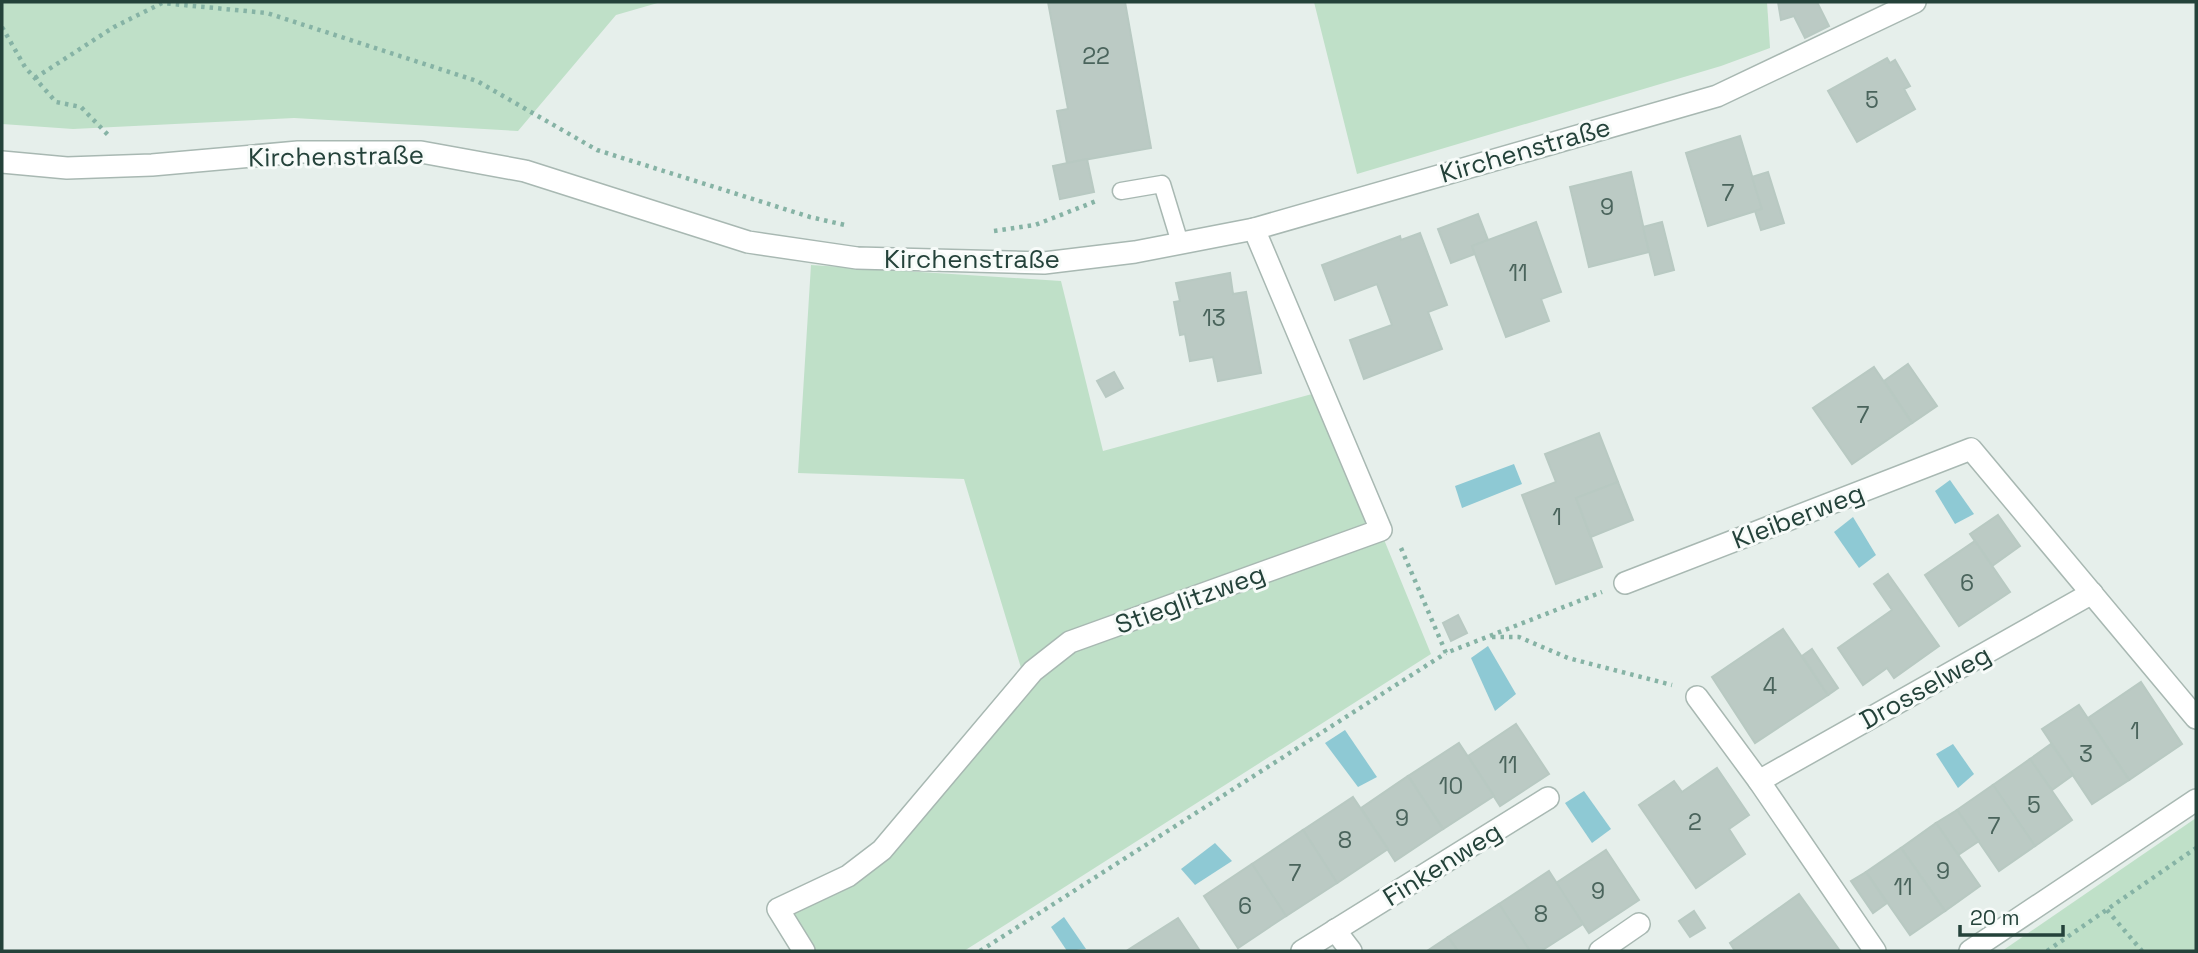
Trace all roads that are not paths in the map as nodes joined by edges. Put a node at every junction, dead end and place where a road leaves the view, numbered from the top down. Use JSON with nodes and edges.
{"nodes":[{"id":1,"x":1915,"y":2,"type":"edge"},
{"id":2,"x":2,"y":162,"type":"edge"},
{"id":3,"x":1121,"y":191,"type":"road end"},
{"id":4,"x":1254,"y":229,"type":"junction"},
{"id":5,"x":1180,"y":243,"type":"junction"},
{"id":6,"x":1625,"y":583,"type":"road end"},
{"id":7,"x":2092,"y":593,"type":"junction"},
{"id":8,"x":1697,"y":697,"type":"road end"},
{"id":9,"x":2196,"y":718,"type":"edge"},
{"id":10,"x":1759,"y":781,"type":"junction"},
{"id":11,"x":1548,"y":798,"type":"dead end"},
{"id":12,"x":2196,"y":800,"type":"edge"},
{"id":13,"x":1639,"y":924,"type":"dead end"},
{"id":14,"x":1335,"y":930,"type":"junction"},
{"id":15,"x":804,"y":951,"type":"edge"},
{"id":16,"x":1302,"y":951,"type":"edge"},
{"id":17,"x":1350,"y":951,"type":"edge"},
{"id":18,"x":1600,"y":951,"type":"edge"},
{"id":19,"x":1875,"y":951,"type":"edge"},
{"id":20,"x":1970,"y":951,"type":"edge"}],
"edges":[{"from":1,"to":4,"type":"street","name":"Kirchenstraße"},
{"from":2,"to":5,"type":"street","name":"Kirchenstraße"},
{"from":3,"to":5,"type":"lane"},
{"from":4,"to":5,"type":"street","name":"Kirchenstraße"},
{"from":4,"to":15,"type":"street","name":"Stieglitzweg"},
{"from":6,"to":7,"type":"street","name":"Kleiberweg"},
{"from":7,"to":9,"type":"street"},
{"from":7,"to":10,"type":"street","name":"Drosselweg"},
{"from":8,"to":10,"type":"street"},
{"from":10,"to":19,"type":"street"},
{"from":11,"to":14,"type":"street","name":"Finkenweg"},
{"from":12,"to":20,"type":"street"},
{"from":13,"to":18,"type":"street"},
{"from":14,"to":16,"type":"street","name":"Finkenweg"},
{"from":14,"to":17,"type":"street"}]}
